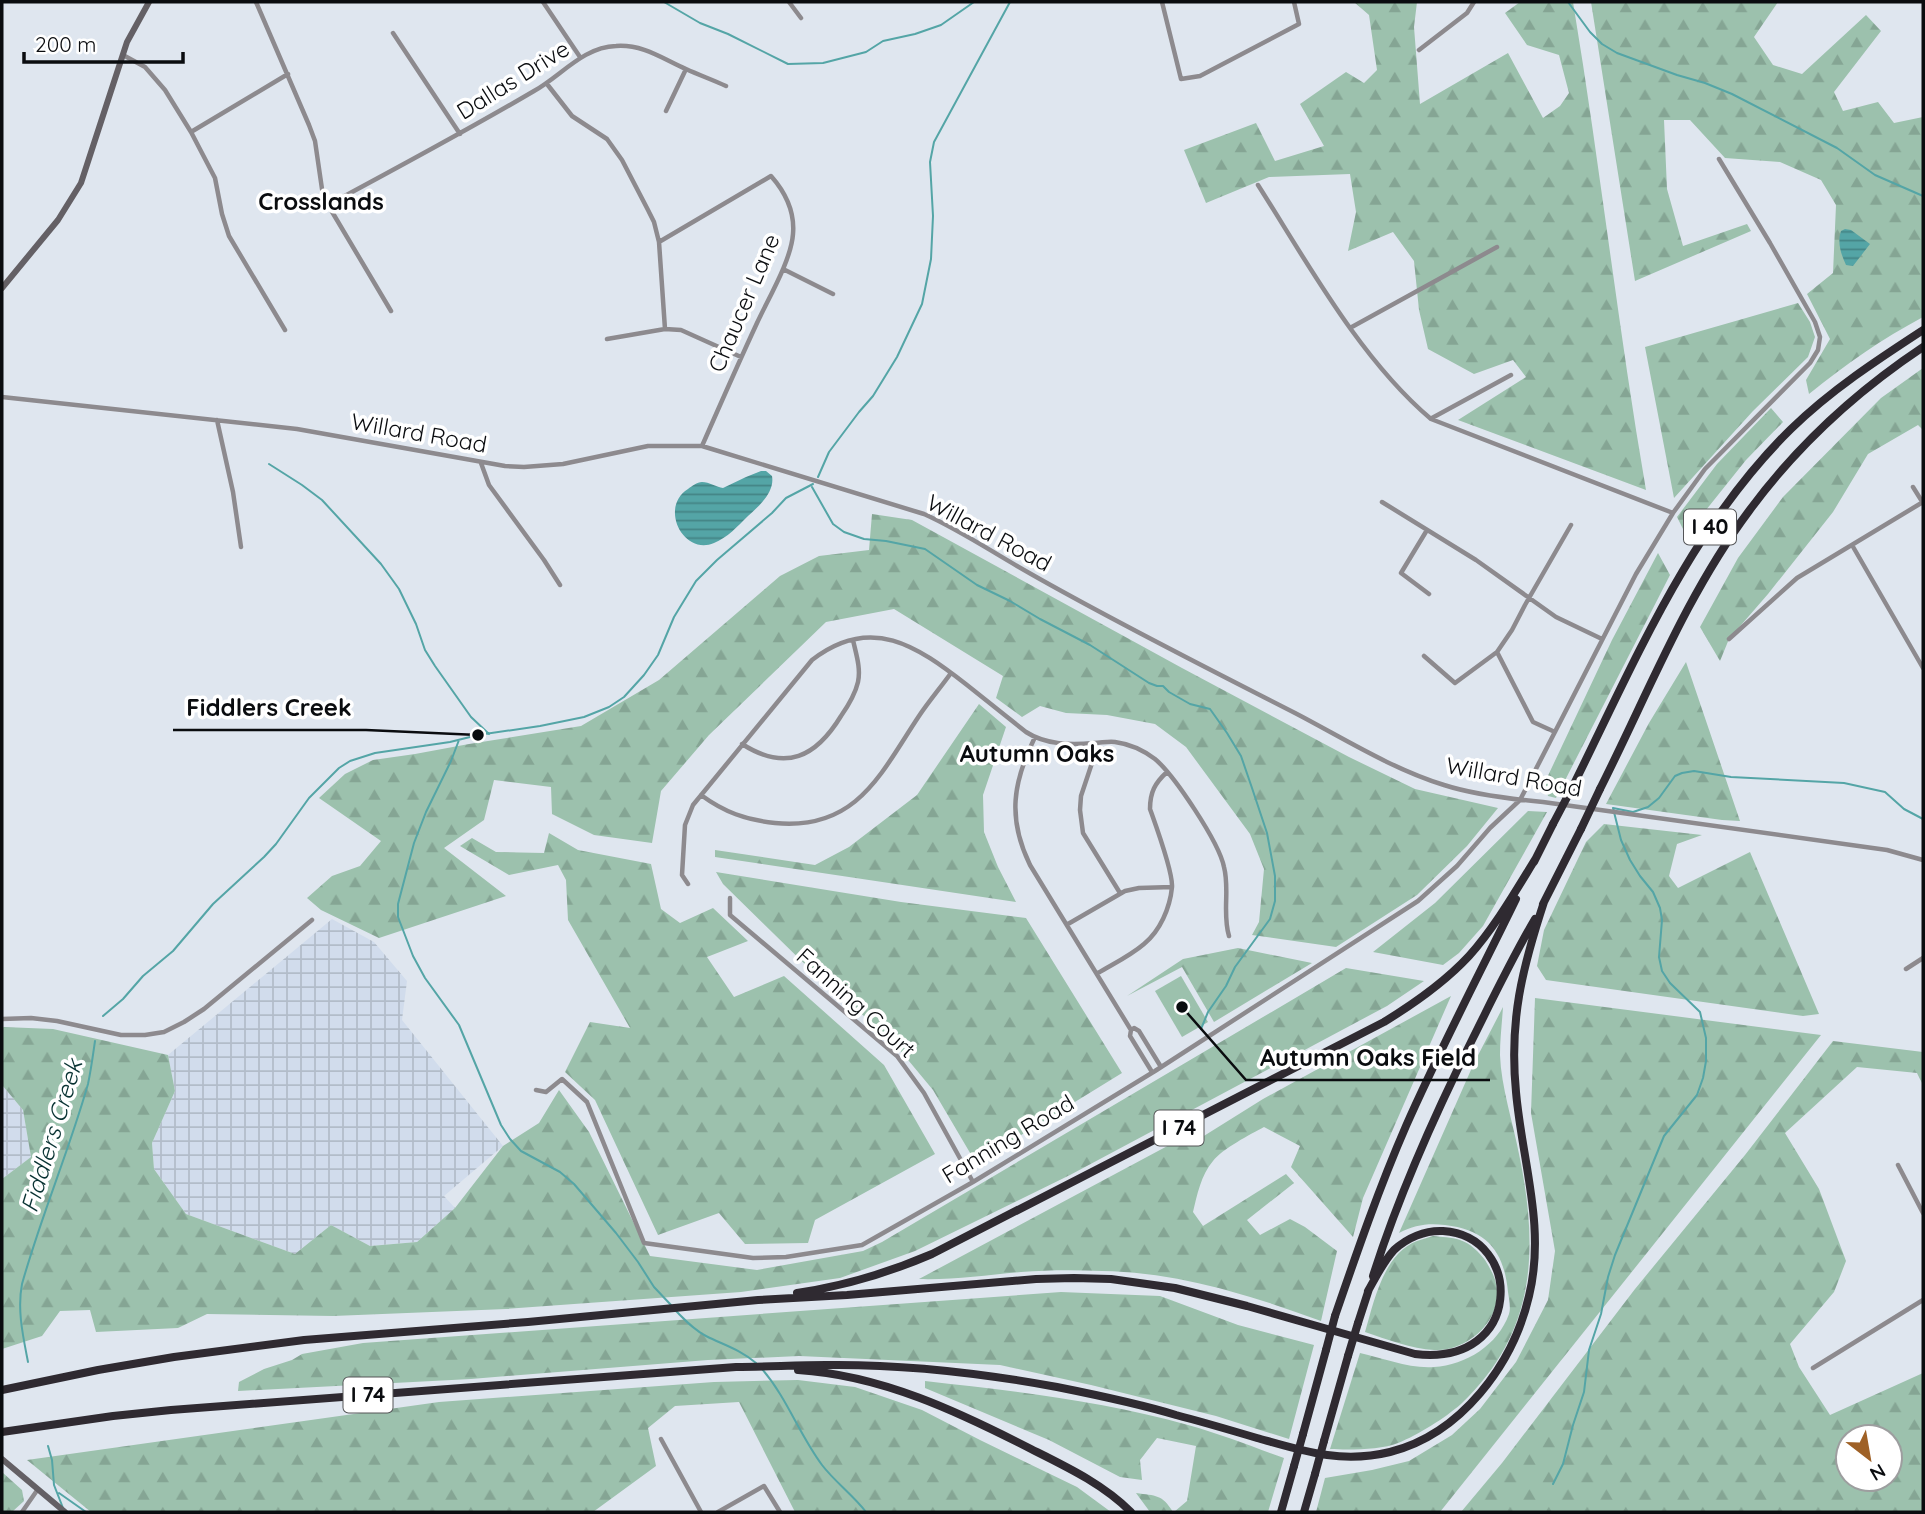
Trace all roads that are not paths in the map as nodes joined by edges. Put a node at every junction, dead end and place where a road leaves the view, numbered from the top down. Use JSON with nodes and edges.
{"nodes":[{"id":1,"x":149,"y":2,"type":"edge"},
{"id":2,"x":256,"y":2,"type":"edge"},
{"id":3,"x":543,"y":2,"type":"edge"},
{"id":4,"x":789,"y":2,"type":"edge"},
{"id":5,"x":1162,"y":2,"type":"edge"},
{"id":6,"x":1294,"y":2,"type":"edge"},
{"id":7,"x":1474,"y":2,"type":"edge"},
{"id":8,"x":801,"y":18,"type":"dead end"},
{"id":9,"x":393,"y":33,"type":"dead end"},
{"id":10,"x":1419,"y":50,"type":"dead end"},
{"id":11,"x":123,"y":55,"type":"junction"},
{"id":12,"x":580,"y":57,"type":"junction"},
{"id":13,"x":686,"y":69,"type":"junction"},
{"id":14,"x":288,"y":74,"type":"junction"},
{"id":15,"x":547,"y":84,"type":"junction"},
{"id":16,"x":726,"y":86,"type":"dead end"},
{"id":17,"x":666,"y":111,"type":"dead end"},
{"id":18,"x":191,"y":132,"type":"junction"},
{"id":19,"x":460,"y":134,"type":"junction"},
{"id":20,"x":1719,"y":159,"type":"dead end"},
{"id":21,"x":1258,"y":185,"type":"dead end"},
{"id":22,"x":328,"y":205,"type":"junction"},
{"id":23,"x":659,"y":242,"type":"junction"},
{"id":24,"x":1497,"y":247,"type":"dead end"},
{"id":25,"x":783,"y":269,"type":"junction"},
{"id":26,"x":2,"y":288,"type":"edge"},
{"id":27,"x":833,"y":294,"type":"dead end"},
{"id":28,"x":391,"y":310,"type":"dead end"},
{"id":29,"x":1349,"y":328,"type":"junction"},
{"id":30,"x":285,"y":330,"type":"dead end"},
{"id":31,"x":666,"y":330,"type":"junction"},
{"id":32,"x":1923,"y":330,"type":"edge"},
{"id":33,"x":607,"y":339,"type":"dead end"},
{"id":34,"x":1923,"y":347,"type":"edge"},
{"id":35,"x":741,"y":357,"type":"junction"},
{"id":36,"x":1511,"y":375,"type":"dead end"},
{"id":37,"x":2,"y":397,"type":"edge"},
{"id":38,"x":1431,"y":419,"type":"junction"},
{"id":39,"x":217,"y":420,"type":"junction"},
{"id":40,"x":702,"y":446,"type":"junction"},
{"id":41,"x":481,"y":463,"type":"junction"},
{"id":42,"x":1913,"y":487,"type":"dead end"},
{"id":43,"x":1382,"y":502,"type":"dead end"},
{"id":44,"x":1923,"y":503,"type":"edge"},
{"id":45,"x":1673,"y":513,"type":"junction"},
{"id":46,"x":1571,"y":525,"type":"dead end"},
{"id":47,"x":1427,"y":530,"type":"junction"},
{"id":48,"x":1852,"y":544,"type":"junction"},
{"id":49,"x":242,"y":547,"type":"dead end"},
{"id":50,"x":561,"y":585,"type":"dead end"},
{"id":51,"x":1429,"y":594,"type":"dead end"},
{"id":52,"x":1529,"y":598,"type":"junction"},
{"id":53,"x":1602,"y":639,"type":"junction"},
{"id":54,"x":1729,"y":639,"type":"dead end"},
{"id":55,"x":853,"y":640,"type":"junction"},
{"id":56,"x":1497,"y":652,"type":"junction"},
{"id":57,"x":1424,"y":656,"type":"dead end"},
{"id":58,"x":1923,"y":668,"type":"edge"},
{"id":59,"x":951,"y":673,"type":"junction"},
{"id":60,"x":1555,"y":732,"type":"junction"},
{"id":61,"x":1035,"y":737,"type":"junction"},
{"id":62,"x":1094,"y":743,"type":"junction"},
{"id":63,"x":742,"y":744,"type":"junction"},
{"id":64,"x":1167,"y":772,"type":"junction"},
{"id":65,"x":701,"y":795,"type":"junction"},
{"id":66,"x":1520,"y":800,"type":"junction"},
{"id":67,"x":1536,"y":858,"type":"junction"},
{"id":68,"x":1923,"y":860,"type":"edge"},
{"id":69,"x":688,"y":884,"type":"dead end"},
{"id":70,"x":1172,"y":887,"type":"junction"},
{"id":71,"x":1120,"y":893,"type":"junction"},
{"id":72,"x":730,"y":898,"type":"dead end"},
{"id":73,"x":1544,"y":902,"type":"junction"},
{"id":74,"x":312,"y":919,"type":"dead end"},
{"id":75,"x":1068,"y":924,"type":"junction"},
{"id":76,"x":1229,"y":936,"type":"dead end"},
{"id":77,"x":1923,"y":958,"type":"edge"},
{"id":78,"x":1906,"y":969,"type":"dead end"},
{"id":79,"x":1098,"y":973,"type":"junction"},
{"id":80,"x":2,"y":1019,"type":"edge"},
{"id":81,"x":1131,"y":1030,"type":"junction"},
{"id":82,"x":1161,"y":1067,"type":"junction"},
{"id":83,"x":1152,"y":1072,"type":"junction"},
{"id":84,"x":536,"y":1090,"type":"dead end"},
{"id":85,"x":1898,"y":1165,"type":"dead end"},
{"id":86,"x":973,"y":1182,"type":"junction"},
{"id":87,"x":1923,"y":1213,"type":"edge"},
{"id":88,"x":1368,"y":1291,"type":"junction"},
{"id":89,"x":758,"y":1300,"type":"junction"},
{"id":90,"x":1923,"y":1300,"type":"edge"},
{"id":91,"x":736,"y":1367,"type":"junction"},
{"id":92,"x":1813,"y":1368,"type":"dead end"},
{"id":93,"x":2,"y":1390,"type":"edge"},
{"id":94,"x":2,"y":1432,"type":"edge"},
{"id":95,"x":661,"y":1439,"type":"dead end"},
{"id":96,"x":2,"y":1459,"type":"edge"},
{"id":97,"x":38,"y":1489,"type":"junction"},
{"id":98,"x":22,"y":1512,"type":"edge"},
{"id":99,"x":65,"y":1512,"type":"edge"},
{"id":100,"x":701,"y":1512,"type":"edge"},
{"id":101,"x":718,"y":1512,"type":"edge"},
{"id":102,"x":780,"y":1512,"type":"edge"},
{"id":103,"x":1131,"y":1512,"type":"edge"},
{"id":104,"x":1281,"y":1512,"type":"edge"},
{"id":105,"x":1304,"y":1512,"type":"edge"}],
"edges":[{"from":1,"to":11,"type":"main road"},
{"from":2,"to":14,"type":"street"},
{"from":3,"to":12,"type":"street"},
{"from":4,"to":8,"type":"street"},
{"from":5,"to":6,"type":"street"},
{"from":7,"to":10,"type":"street"},
{"from":9,"to":19,"type":"street"},
{"from":11,"to":18,"type":"street"},
{"from":11,"to":26,"type":"main road"},
{"from":12,"to":13,"type":"street","name":"Dallas Drive"},
{"from":12,"to":15,"type":"street","name":"Dallas Drive"},
{"from":13,"to":16,"type":"street","name":"Dallas Drive"},
{"from":13,"to":17,"type":"street"},
{"from":14,"to":18,"type":"street"},
{"from":14,"to":22,"type":"street"},
{"from":15,"to":19,"type":"street","name":"Dallas Drive"},
{"from":15,"to":23,"type":"street"},
{"from":18,"to":30,"type":"street"},
{"from":19,"to":22,"type":"street","name":"Dallas Drive"},
{"from":20,"to":45,"type":"street","name":"Fanning Road"},
{"from":21,"to":29,"type":"street"},
{"from":22,"to":28,"type":"street"},
{"from":23,"to":25,"type":"street","name":"Chaucer Lane"},
{"from":23,"to":31,"type":"street"},
{"from":24,"to":29,"type":"street"},
{"from":25,"to":27,"type":"street"},
{"from":25,"to":35,"type":"street","name":"Chaucer Lane"},
{"from":29,"to":38,"type":"street"},
{"from":31,"to":33,"type":"street"},
{"from":31,"to":35,"type":"street"},
{"from":32,"to":67,"type":"highway","number":"I 40","bridge":true},
{"from":34,"to":73,"type":"highway","number":"I 40","bridge":true},
{"from":35,"to":40,"type":"street","name":"Chaucer Lane"},
{"from":36,"to":38,"type":"street"},
{"from":37,"to":39,"type":"street","name":"Willard Road"},
{"from":38,"to":45,"type":"street"},
{"from":39,"to":41,"type":"street","name":"Willard Road"},
{"from":39,"to":49,"type":"street"},
{"from":40,"to":41,"type":"street","name":"Willard Road"},
{"from":40,"to":66,"type":"street","name":"Willard Road"},
{"from":41,"to":50,"type":"street"},
{"from":42,"to":44,"type":"street"},
{"from":43,"to":47,"type":"street"},
{"from":44,"to":48,"type":"street"},
{"from":45,"to":53,"type":"street","name":"Fanning Road"},
{"from":46,"to":52,"type":"street"},
{"from":47,"to":51,"type":"street"},
{"from":47,"to":52,"type":"street"},
{"from":48,"to":54,"type":"street"},
{"from":48,"to":58,"type":"street"},
{"from":52,"to":53,"type":"street"},
{"from":52,"to":56,"type":"street"},
{"from":53,"to":60,"type":"street","name":"Fanning Road"},
{"from":55,"to":59,"type":"street"},
{"from":55,"to":63,"type":"street"},
{"from":55,"to":63,"type":"street"},
{"from":56,"to":57,"type":"street"},
{"from":56,"to":60,"type":"street"},
{"from":59,"to":61,"type":"street"},
{"from":59,"to":65,"type":"street"},
{"from":60,"to":66,"type":"street","name":"Fanning Road"},
{"from":61,"to":62,"type":"street"},
{"from":61,"to":75,"type":"street"},
{"from":62,"to":64,"type":"street"},
{"from":62,"to":71,"type":"street"},
{"from":63,"to":65,"type":"street"},
{"from":64,"to":70,"type":"street"},
{"from":64,"to":76,"type":"street"},
{"from":65,"to":69,"type":"street"},
{"from":66,"to":68,"type":"street","name":"Willard Road"},
{"from":66,"to":82,"type":"street","name":"Fanning Road"},
{"from":67,"to":89,"type":"highway","number":"I 74"},
{"from":67,"to":104,"type":"highway","number":"I 40","bridge":true},
{"from":70,"to":71,"type":"street"},
{"from":70,"to":79,"type":"street"},
{"from":71,"to":75,"type":"street"},
{"from":72,"to":86,"type":"street","name":"Fanning Court"},
{"from":73,"to":88,"type":"highway","number":"I 40"},
{"from":73,"to":91,"type":"highway","number":"I 74"},
{"from":74,"to":80,"type":"street"},
{"from":75,"to":79,"type":"street"},
{"from":77,"to":78,"type":"street"},
{"from":79,"to":81,"type":"street"},
{"from":81,"to":82,"type":"street"},
{"from":81,"to":83,"type":"street"},
{"from":82,"to":83,"type":"street","name":"Fanning Road"},
{"from":83,"to":86,"type":"street","name":"Fanning Road"},
{"from":84,"to":86,"type":"street","name":"Fanning Road"},
{"from":85,"to":87,"type":"street"},
{"from":88,"to":89,"type":"highway"},
{"from":88,"to":105,"type":"highway","number":"I 40","bridge":true},
{"from":89,"to":93,"type":"highway","number":"I 74"},
{"from":90,"to":92,"type":"street"},
{"from":91,"to":94,"type":"highway","number":"I 74"},
{"from":91,"to":103,"type":"highway"},
{"from":95,"to":100,"type":"street"},
{"from":96,"to":97,"type":"main road"},
{"from":97,"to":98,"type":"street"},
{"from":97,"to":99,"type":"main road"},
{"from":101,"to":102,"type":"street"}]}
